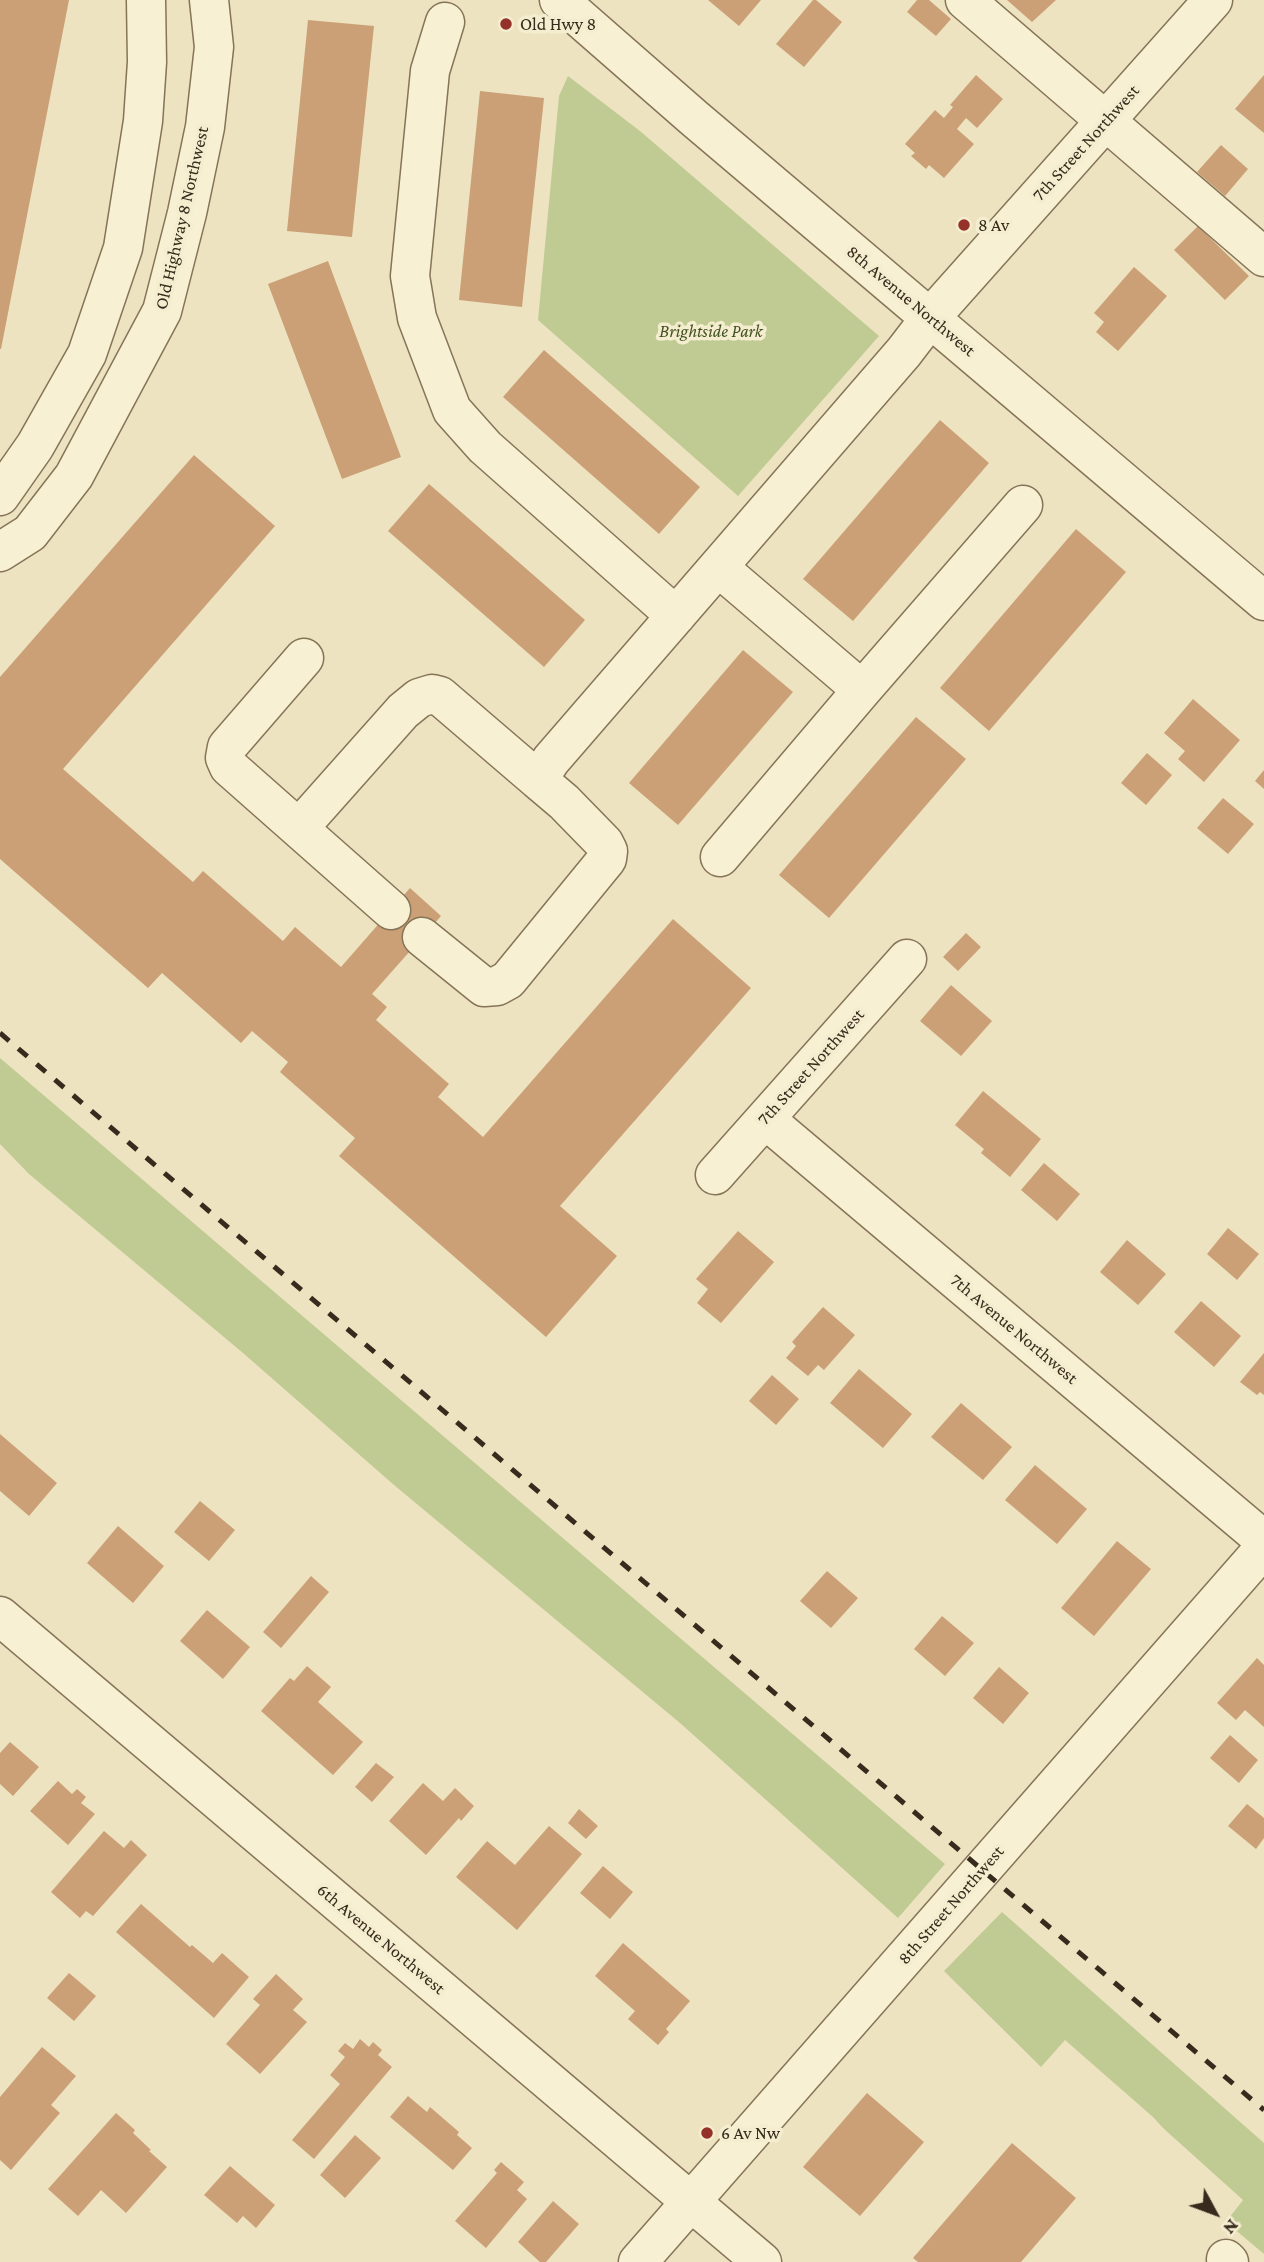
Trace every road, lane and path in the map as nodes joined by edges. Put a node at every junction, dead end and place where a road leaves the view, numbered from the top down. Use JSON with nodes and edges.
{"nodes":[{"id":1,"x":146,"y":0,"type":"edge"},
{"id":2,"x":209,"y":0,"type":"edge"},
{"id":3,"x":559,"y":0,"type":"edge"},
{"id":4,"x":965,"y":0,"type":"edge"},
{"id":5,"x":1213,"y":0,"type":"edge"},
{"id":6,"x":445,"y":22,"type":"dead end"},
{"id":7,"x":1106,"y":120,"type":"junction"},
{"id":8,"x":1264,"y":257,"type":"edge"},
{"id":9,"x":930,"y":318,"type":"junction"},
{"id":10,"x":0,"y":496,"type":"edge"},
{"id":11,"x":1023,"y":505,"type":"dead end"},
{"id":12,"x":0,"y":552,"type":"edge"},
{"id":13,"x":718,"y":568,"type":"junction"},
{"id":14,"x":1264,"y":601,"type":"edge"},
{"id":15,"x":676,"y":616,"type":"junction"},
{"id":16,"x":304,"y":659,"type":"dead end"},
{"id":17,"x":862,"y":690,"type":"junction"},
{"id":18,"x":538,"y":780,"type":"junction"},
{"id":19,"x":299,"y":828,"type":"junction"},
{"id":20,"x":720,"y":857,"type":"dead end"},
{"id":21,"x":391,"y":910,"type":"dead end"},
{"id":22,"x":422,"y":937,"type":"dead end"},
{"id":23,"x":907,"y":959,"type":"dead end"},
{"id":24,"x":765,"y":1119,"type":"junction"},
{"id":25,"x":715,"y":1175,"type":"dead end"},
{"id":26,"x":1264,"y":1540,"type":"edge"},
{"id":27,"x":1264,"y":1548,"type":"edge"},
{"id":28,"x":0,"y":1616,"type":"edge"},
{"id":29,"x":692,"y":2202,"type":"junction"},
{"id":30,"x":638,"y":2262,"type":"edge"},
{"id":31,"x":762,"y":2262,"type":"edge"}],
"edges":[{"from":1,"to":10,"type":"street"},
{"from":2,"to":12,"type":"street","name":"Old Highway 8 Northwest"},
{"from":3,"to":9,"type":"street","name":"8th Avenue Northwest"},
{"from":4,"to":7,"type":"street"},
{"from":5,"to":7,"type":"street","name":"7th Street Northwest"},
{"from":6,"to":15,"type":"street"},
{"from":7,"to":8,"type":"street"},
{"from":7,"to":9,"type":"street","name":"7th Street Northwest"},
{"from":9,"to":13,"type":"street","name":"7th Street Northwest"},
{"from":9,"to":14,"type":"street","name":"8th Avenue Northwest"},
{"from":11,"to":17,"type":"street"},
{"from":13,"to":15,"type":"street","name":"7th Street Northwest"},
{"from":13,"to":17,"type":"street"},
{"from":15,"to":18,"type":"street","name":"7th Street Northwest"},
{"from":16,"to":19,"type":"street"},
{"from":17,"to":20,"type":"street"},
{"from":18,"to":19,"type":"street"},
{"from":18,"to":22,"type":"street"},
{"from":19,"to":21,"type":"street"},
{"from":23,"to":24,"type":"street","name":"7th Street Northwest"},
{"from":24,"to":25,"type":"street","name":"7th Street Northwest"},
{"from":24,"to":26,"type":"street","name":"7th Avenue Northwest"},
{"from":27,"to":29,"type":"street","name":"8th Street Northwest"},
{"from":28,"to":29,"type":"street","name":"6th Avenue Northwest"},
{"from":29,"to":30,"type":"street","name":"8th Street Northwest"},
{"from":29,"to":31,"type":"street","name":"6th Avenue Northwest"}]}
